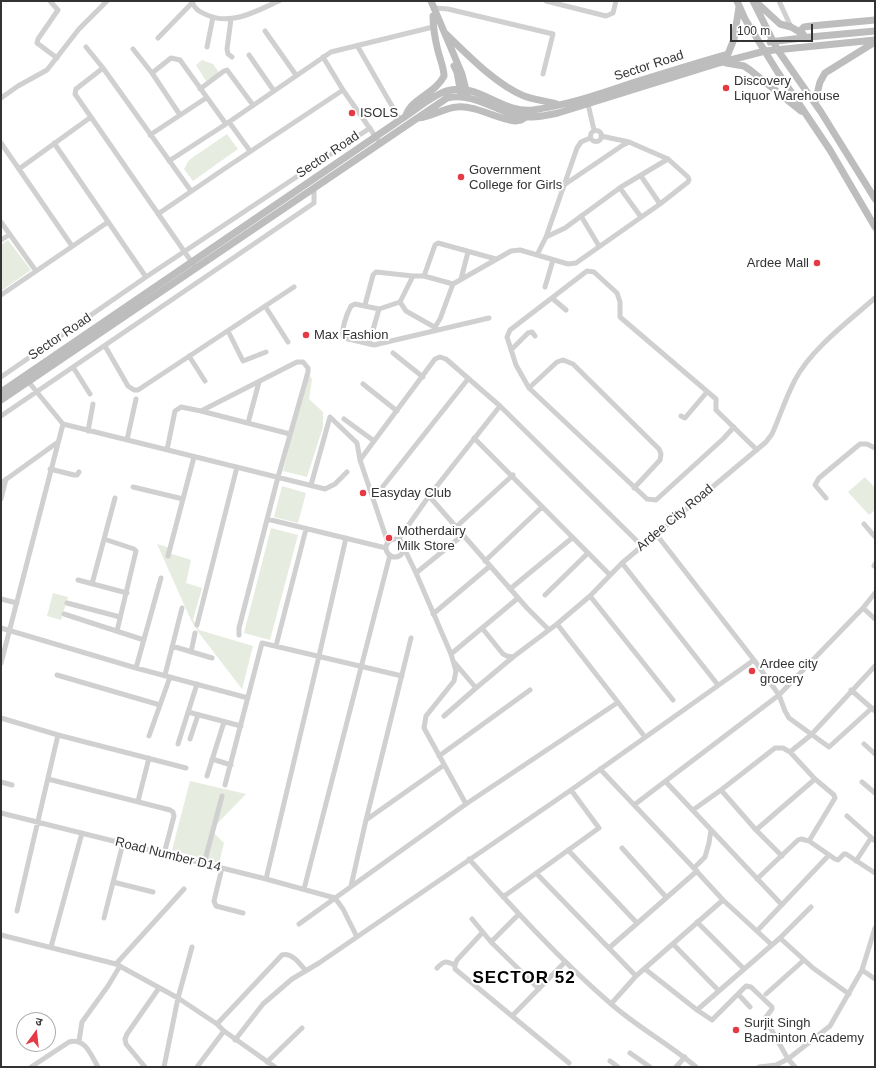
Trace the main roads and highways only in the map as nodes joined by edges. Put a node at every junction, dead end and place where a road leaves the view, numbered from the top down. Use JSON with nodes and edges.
{"nodes":[{"id":1,"x":426,"y":1,"type":"edge"},
{"id":2,"x":431,"y":1,"type":"edge"},
{"id":3,"x":754,"y":1,"type":"edge"},
{"id":4,"x":738,"y":4,"type":"edge"},
{"id":5,"x":434,"y":12,"type":"junction"},
{"id":6,"x":875,"y":20,"type":"edge"},
{"id":7,"x":875,"y":31,"type":"edge"},
{"id":8,"x":799,"y":32,"type":"junction"},
{"id":9,"x":445,"y":33,"type":"junction"},
{"id":10,"x":810,"y":37,"type":"junction"},
{"id":11,"x":875,"y":41,"type":"edge"},
{"id":12,"x":772,"y":42,"type":"junction"},
{"id":13,"x":763,"y":48,"type":"junction"},
{"id":14,"x":777,"y":49,"type":"junction"},
{"id":15,"x":719,"y":63,"type":"junction"},
{"id":16,"x":464,"y":93,"type":"junction"},
{"id":17,"x":814,"y":102,"type":"junction"},
{"id":18,"x":562,"y":105,"type":"junction"},
{"id":19,"x":808,"y":116,"type":"junction"},
{"id":20,"x":526,"y":117,"type":"junction"},
{"id":21,"x":402,"y":118,"type":"junction"},
{"id":22,"x":416,"y":118,"type":"junction"},
{"id":23,"x":378,"y":140,"type":"junction"},
{"id":24,"x":875,"y":199,"type":"edge"},
{"id":25,"x":875,"y":227,"type":"edge"},
{"id":26,"x":194,"y":265,"type":"junction"},
{"id":27,"x":26,"y":379,"type":"junction"},
{"id":28,"x":1,"y":392,"type":"edge"},
{"id":29,"x":1,"y":400,"type":"edge"}],
"edges":[{"from":1,"to":5,"type":"main road"},
{"from":2,"to":5,"type":"main road"},
{"from":3,"to":8,"type":"main road"},
{"from":3,"to":12,"type":"main road"},
{"from":4,"to":13,"type":"main road"},
{"from":4,"to":18,"type":"main road","name":"Sector Road"},
{"from":5,"to":9,"type":"main road"},
{"from":5,"to":16,"type":"main road"},
{"from":5,"to":21,"type":"main road"},
{"from":6,"to":8,"type":"main road"},
{"from":7,"to":10,"type":"main road"},
{"from":8,"to":10,"type":"main road"},
{"from":9,"to":16,"type":"main road"},
{"from":9,"to":18,"type":"main road"},
{"from":10,"to":12,"type":"main road"},
{"from":11,"to":14,"type":"main road"},
{"from":11,"to":17,"type":"main road"},
{"from":12,"to":13,"type":"main road"},
{"from":12,"to":14,"type":"main road"},
{"from":13,"to":14,"type":"main road"},
{"from":13,"to":15,"type":"main road","name":"Sector Road"},
{"from":13,"to":19,"type":"main road"},
{"from":14,"to":17,"type":"main road"},
{"from":15,"to":19,"type":"main road"},
{"from":15,"to":20,"type":"main road","name":"Sector Road"},
{"from":16,"to":18,"type":"main road","name":"Sector Road"},
{"from":16,"to":20,"type":"main road","name":"Sector Road"},
{"from":16,"to":21,"type":"main road","name":"Sector Road"},
{"from":16,"to":22,"type":"main road","name":"Sector Road"},
{"from":17,"to":24,"type":"main road"},
{"from":19,"to":25,"type":"main road"},
{"from":20,"to":22,"type":"main road"},
{"from":21,"to":23,"type":"main road","name":"Sector Road"},
{"from":22,"to":23,"type":"main road","name":"Sector Road"},
{"from":23,"to":26,"type":"main road","name":"Sector Road"},
{"from":23,"to":26,"type":"main road","name":"Sector Road"},
{"from":26,"to":27,"type":"main road","name":"Sector Road"},
{"from":27,"to":28,"type":"main road","name":"Sector Road"},
{"from":27,"to":29,"type":"main road","name":"Sector Road"}]}
